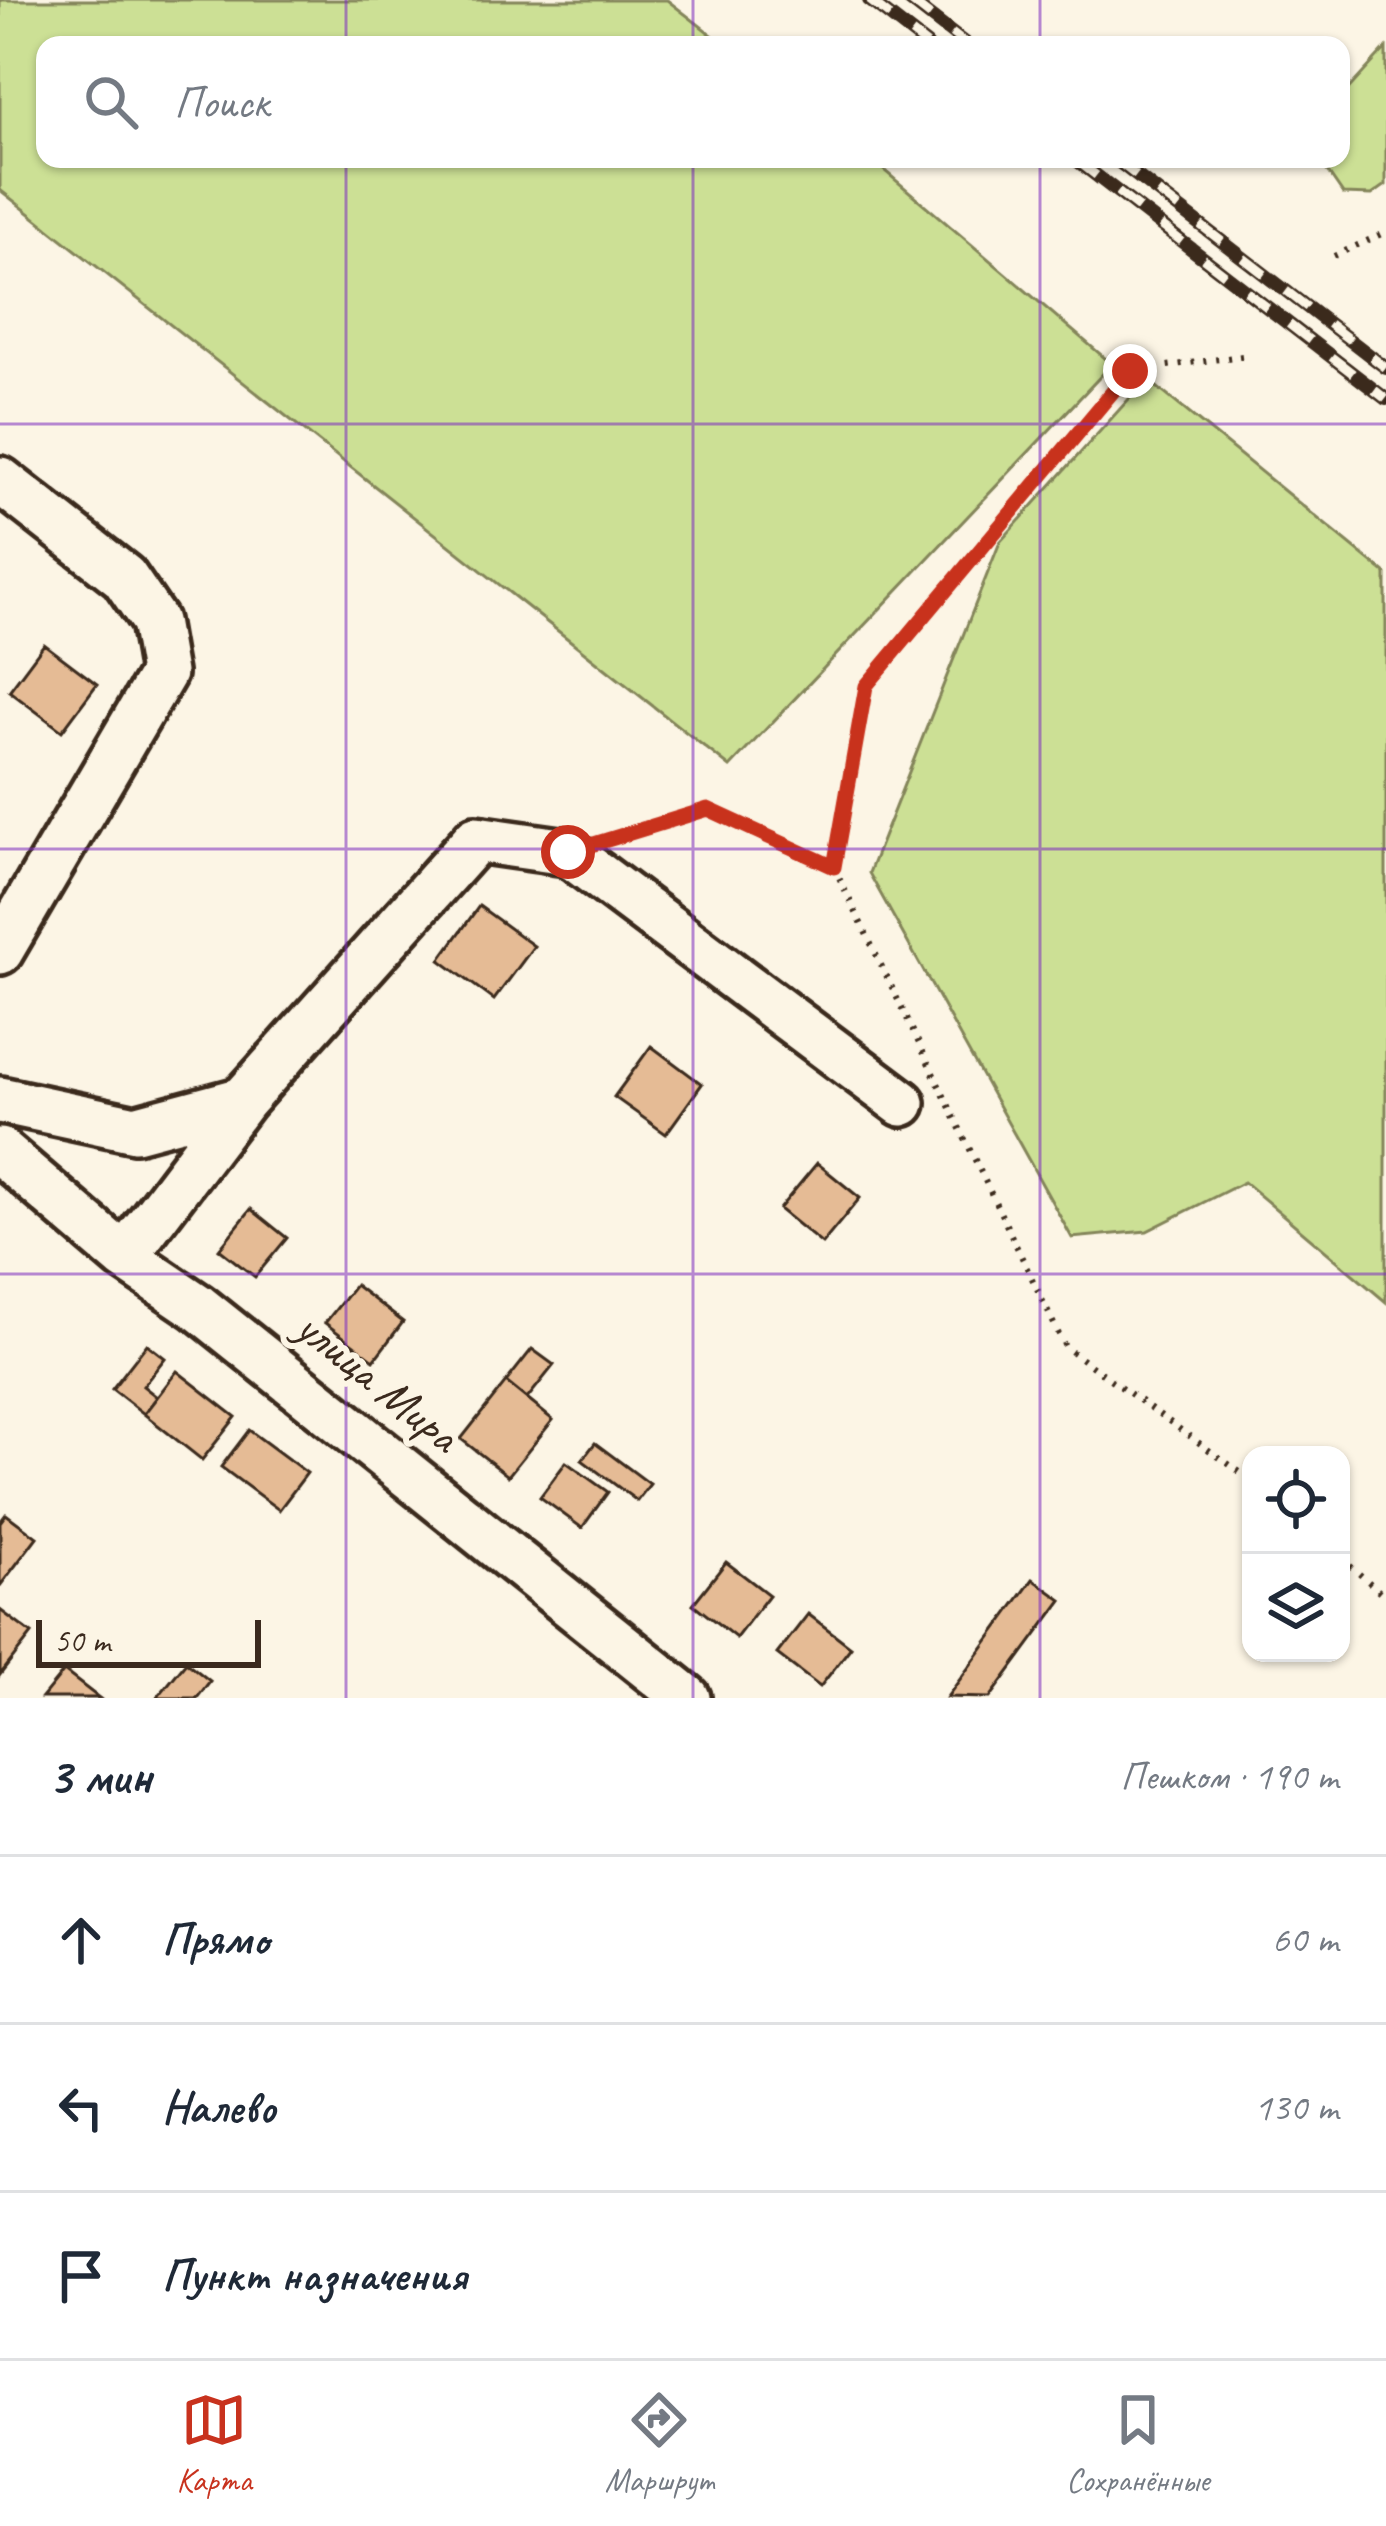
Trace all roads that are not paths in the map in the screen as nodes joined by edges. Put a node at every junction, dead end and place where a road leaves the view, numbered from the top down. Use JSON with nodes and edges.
{"nodes":[{"id":1,"x":0,"y":480,"type":"edge"},
{"id":2,"x":0,"y":951,"type":"edge"},
{"id":3,"x":0,"y":1100,"type":"edge"},
{"id":4,"x":243,"y":1100,"type":"junction"},
{"id":5,"x":902,"y":1103,"type":"dead end"},
{"id":6,"x":0,"y":1150,"type":"edge"},
{"id":7,"x":124,"y":1258,"type":"junction"},
{"id":8,"x":687,"y":1698,"type":"edge"}],
"edges":[{"from":1,"to":2,"type":"street"},
{"from":3,"to":4,"type":"street"},
{"from":4,"to":5,"type":"street"},
{"from":4,"to":7,"type":"street"},
{"from":6,"to":7,"type":"street","name":"улица Мира"},
{"from":7,"to":8,"type":"street","name":"улица Мира"}]}
